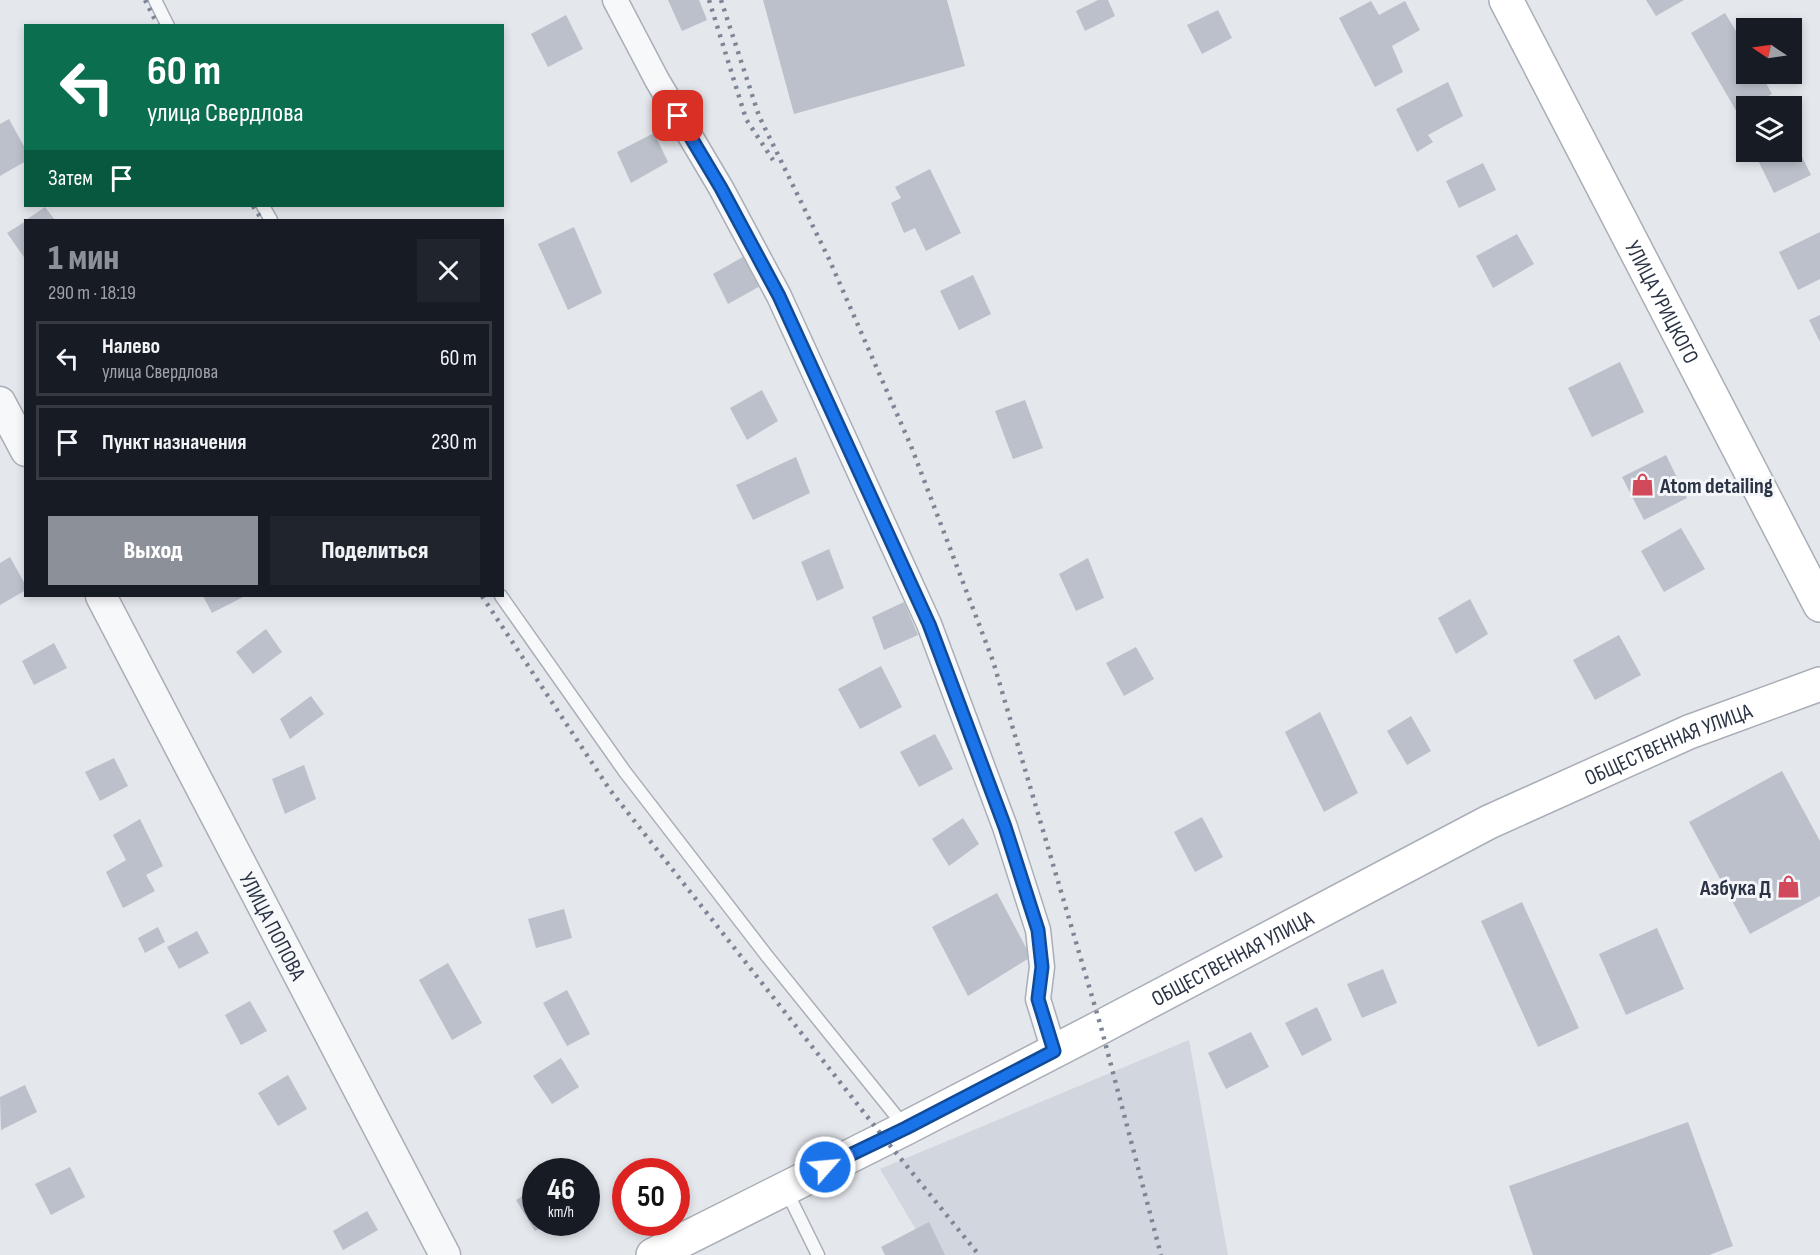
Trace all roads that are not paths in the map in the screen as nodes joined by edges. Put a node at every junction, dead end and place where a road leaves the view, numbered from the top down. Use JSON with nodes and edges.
{"nodes":[{"id":1,"x":155,"y":0,"type":"edge"},
{"id":2,"x":615,"y":0,"type":"edge"},
{"id":3,"x":1506,"y":0,"type":"edge"},
{"id":4,"x":167,"y":24,"type":"edge"},
{"id":5,"x":0,"y":402,"type":"edge"},
{"id":6,"x":24,"y":447,"type":"edge"},
{"id":7,"x":102,"y":597,"type":"edge"},
{"id":8,"x":502,"y":597,"type":"edge"},
{"id":9,"x":1820,"y":605,"type":"edge"},
{"id":10,"x":1820,"y":684,"type":"edge"},
{"id":11,"x":1054,"y":1051,"type":"junction"},
{"id":12,"x":906,"y":1128,"type":"junction"},
{"id":13,"x":785,"y":1187,"type":"junction"},
{"id":14,"x":445,"y":1255,"type":"edge"},
{"id":15,"x":653,"y":1255,"type":"edge"},
{"id":16,"x":818,"y":1255,"type":"edge"}],
"edges":[{"from":1,"to":4,"type":"lane"},
{"from":2,"to":11,"type":"street"},
{"from":3,"to":9,"type":"main road","name":"УЛИЦА УРИЦКОГО"},
{"from":5,"to":6,"type":"street"},
{"from":7,"to":14,"type":"street","name":"УЛИЦА ПОПОВА"},
{"from":8,"to":12,"type":"lane"},
{"from":10,"to":11,"type":"main road","name":"ОБЩЕСТВЕННАЯ УЛИЦА"},
{"from":11,"to":12,"type":"main road","name":"ОБЩЕСТВЕННАЯ УЛИЦА"},
{"from":12,"to":13,"type":"main road","name":"ОБЩЕСТВЕННАЯ УЛИЦА"},
{"from":13,"to":15,"type":"main road","name":"ОБЩЕСТВЕННАЯ УЛИЦА"},
{"from":13,"to":16,"type":"lane"}]}
